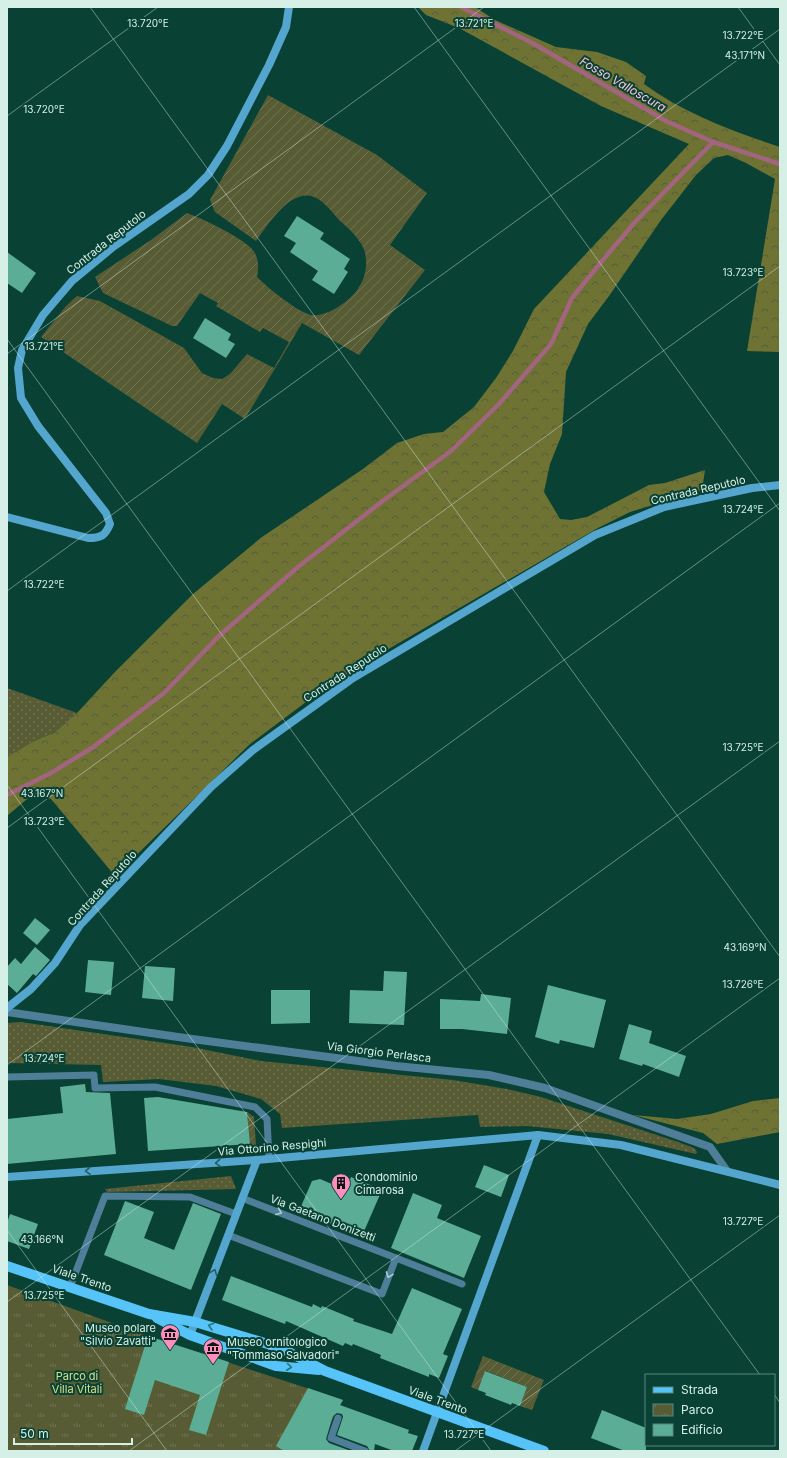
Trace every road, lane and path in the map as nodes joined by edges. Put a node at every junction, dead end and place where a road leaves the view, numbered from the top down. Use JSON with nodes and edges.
{"nodes":[{"id":1,"x":290,"y":7,"type":"edge"},
{"id":2,"x":780,"y":485,"type":"edge"},
{"id":3,"x":7,"y":517,"type":"edge"},
{"id":4,"x":7,"y":1008,"type":"edge"},
{"id":5,"x":7,"y":1012,"type":"edge"},
{"id":6,"x":7,"y":1077,"type":"edge"},
{"id":7,"x":538,"y":1135,"type":"junction"},
{"id":8,"x":269,"y":1159,"type":"junction"},
{"id":9,"x":257,"y":1160,"type":"junction"},
{"id":10,"x":727,"y":1171,"type":"junction"},
{"id":11,"x":7,"y":1177,"type":"edge"},
{"id":12,"x":780,"y":1185,"type":"edge"},
{"id":13,"x":242,"y":1198,"type":"junction"},
{"id":14,"x":236,"y":1214,"type":"junction"},
{"id":15,"x":228,"y":1236,"type":"junction"},
{"id":16,"x":396,"y":1258,"type":"junction"},
{"id":17,"x":7,"y":1266,"type":"edge"},
{"id":18,"x":462,"y":1284,"type":"dead end"},
{"id":19,"x":70,"y":1287,"type":"junction"},
{"id":20,"x":149,"y":1314,"type":"junction"},
{"id":21,"x":195,"y":1322,"type":"junction"},
{"id":22,"x":190,"y":1335,"type":"junction"},
{"id":23,"x":325,"y":1371,"type":"junction"},
{"id":24,"x":437,"y":1412,"type":"junction"},
{"id":25,"x":338,"y":1418,"type":"dead end"},
{"id":26,"x":362,"y":1451,"type":"edge"},
{"id":27,"x":423,"y":1451,"type":"edge"},
{"id":28,"x":544,"y":1451,"type":"edge"}],
"edges":[{"from":1,"to":3,"type":"street","name":"Contrada Reputolo"},
{"from":2,"to":4,"type":"street","name":"Contrada Reputolo"},
{"from":5,"to":10,"type":"street","name":"Via Giorgio Perlasca"},
{"from":6,"to":8,"type":"lane"},
{"from":7,"to":8,"type":"street","name":"Via Ottorino Respighi"},
{"from":7,"to":10,"type":"street","name":"Via Ottorino Respighi"},
{"from":7,"to":24,"type":"street"},
{"from":8,"to":9,"type":"street","name":"Via Ottorino Respighi"},
{"from":9,"to":11,"type":"street","name":"Via Ottorino Respighi","one_way":true},
{"from":9,"to":13,"type":"street"},
{"from":10,"to":12,"type":"street","name":"Via Ottorino Respighi"},
{"from":13,"to":14,"type":"street"},
{"from":13,"to":16,"type":"lane","name":"Via Gaetano Donizetti","one_way":true},
{"from":14,"to":15,"type":"street"},
{"from":14,"to":19,"type":"lane"},
{"from":16,"to":15,"type":"lane","one_way":true},
{"from":21,"to":15,"type":"street","one_way":true},
{"from":16,"to":18,"type":"lane","name":"Via Gaetano Donizetti"},
{"from":17,"to":19,"type":"main road","name":"Viale Trento"},
{"from":19,"to":20,"type":"main road","name":"Viale Trento"},
{"from":20,"to":21,"type":"main road","name":"Viale Trento"},
{"from":20,"to":22,"type":"main road","name":"Viale Trento"},
{"from":21,"to":22,"type":"street"},
{"from":23,"to":21,"type":"main road","name":"Viale Trento","one_way":true},
{"from":22,"to":23,"type":"main road","name":"Viale Trento","one_way":true},
{"from":23,"to":24,"type":"main road","name":"Viale Trento"},
{"from":24,"to":27,"type":"street"},
{"from":24,"to":28,"type":"main road","name":"Viale Trento"},
{"from":25,"to":26,"type":"lane"}]}
